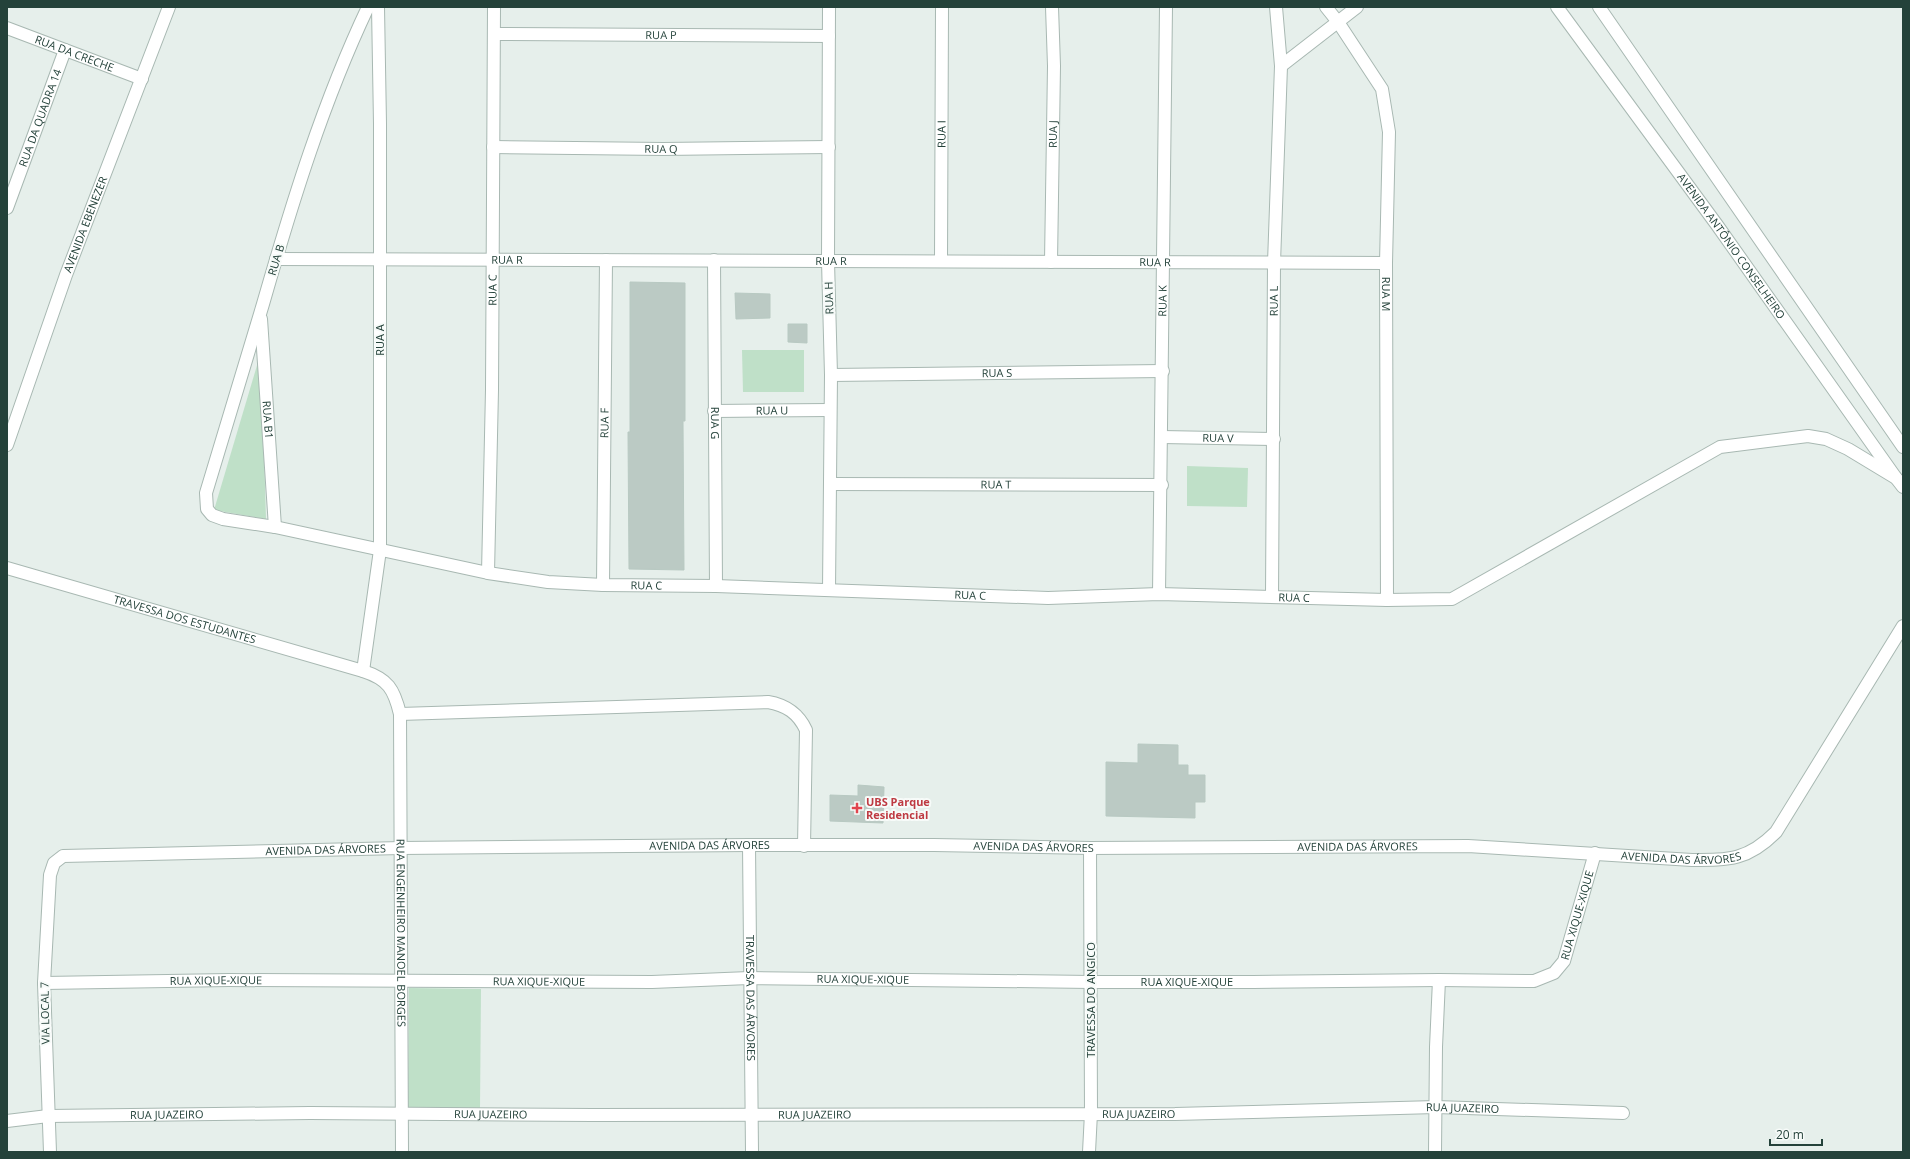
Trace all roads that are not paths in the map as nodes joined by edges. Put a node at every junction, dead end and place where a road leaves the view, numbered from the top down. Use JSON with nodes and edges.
{"nodes":[{"id":1,"x":169,"y":7,"type":"edge"},
{"id":2,"x":368,"y":7,"type":"edge"},
{"id":3,"x":378,"y":7,"type":"edge"},
{"id":4,"x":494,"y":7,"type":"edge"},
{"id":5,"x":829,"y":7,"type":"edge"},
{"id":6,"x":942,"y":7,"type":"edge"},
{"id":7,"x":1052,"y":7,"type":"edge"},
{"id":8,"x":1166,"y":7,"type":"edge"},
{"id":9,"x":1276,"y":7,"type":"edge"},
{"id":10,"x":1326,"y":7,"type":"edge"},
{"id":11,"x":1357,"y":7,"type":"edge"},
{"id":12,"x":1557,"y":7,"type":"edge"},
{"id":13,"x":1599,"y":7,"type":"edge"},
{"id":14,"x":1338,"y":22,"type":"junction"},
{"id":15,"x":7,"y":28,"type":"edge"},
{"id":16,"x":494,"y":34,"type":"junction"},
{"id":17,"x":829,"y":36,"type":"junction"},
{"id":18,"x":65,"y":50,"type":"junction"},
{"id":19,"x":1281,"y":66,"type":"junction"},
{"id":20,"x":142,"y":79,"type":"junction"},
{"id":21,"x":493,"y":147,"type":"junction"},
{"id":22,"x":829,"y":147,"type":"junction"},
{"id":23,"x":7,"y":208,"type":"edge"},
{"id":24,"x":276,"y":259,"type":"junction"},
{"id":25,"x":380,"y":259,"type":"junction"},
{"id":26,"x":492,"y":260,"type":"junction"},
{"id":27,"x":606,"y":260,"type":"junction"},
{"id":28,"x":714,"y":260,"type":"junction"},
{"id":29,"x":828,"y":261,"type":"junction"},
{"id":30,"x":942,"y":261,"type":"junction"},
{"id":31,"x":1052,"y":262,"type":"junction"},
{"id":32,"x":1162,"y":262,"type":"junction"},
{"id":33,"x":1274,"y":262,"type":"junction"},
{"id":34,"x":1386,"y":263,"type":"junction"},
{"id":35,"x":260,"y":312,"type":"junction"},
{"id":36,"x":1163,"y":371,"type":"junction"},
{"id":37,"x":831,"y":375,"type":"junction"},
{"id":38,"x":830,"y":410,"type":"junction"},
{"id":39,"x":714,"y":411,"type":"junction"},
{"id":40,"x":1162,"y":437,"type":"junction"},
{"id":41,"x":1274,"y":439,"type":"junction"},
{"id":42,"x":7,"y":445,"type":"edge"},
{"id":43,"x":1903,"y":447,"type":"edge"},
{"id":44,"x":1900,"y":482,"type":"edge"},
{"id":45,"x":830,"y":484,"type":"junction"},
{"id":46,"x":1162,"y":485,"type":"junction"},
{"id":47,"x":213,"y":516,"type":"joint"},
{"id":48,"x":275,"y":528,"type":"junction"},
{"id":49,"x":380,"y":550,"type":"junction"},
{"id":50,"x":7,"y":568,"type":"edge"},
{"id":51,"x":488,"y":574,"type":"junction"},
{"id":52,"x":603,"y":585,"type":"junction"},
{"id":53,"x":716,"y":586,"type":"junction"},
{"id":54,"x":829,"y":590,"type":"junction"},
{"id":55,"x":1160,"y":594,"type":"junction"},
{"id":56,"x":1272,"y":596,"type":"junction"},
{"id":57,"x":1387,"y":600,"type":"junction"},
{"id":58,"x":1903,"y":626,"type":"edge"},
{"id":59,"x":363,"y":671,"type":"junction"},
{"id":60,"x":400,"y":714,"type":"junction"},
{"id":61,"x":749,"y":845,"type":"junction"},
{"id":62,"x":804,"y":846,"type":"junction"},
{"id":63,"x":401,"y":848,"type":"junction"},
{"id":64,"x":1090,"y":848,"type":"junction"},
{"id":65,"x":1595,"y":853,"type":"junction"},
{"id":66,"x":50,"y":875,"type":"joint"},
{"id":67,"x":749,"y":978,"type":"junction"},
{"id":68,"x":1439,"y":980,"type":"junction"},
{"id":69,"x":402,"y":982,"type":"junction"},
{"id":70,"x":1091,"y":982,"type":"junction"},
{"id":71,"x":44,"y":983,"type":"junction"},
{"id":72,"x":1436,"y":1107,"type":"junction"},
{"id":73,"x":1091,"y":1113,"type":"junction"},
{"id":74,"x":1623,"y":1113,"type":"dead end"},
{"id":75,"x":752,"y":1114,"type":"junction"},
{"id":76,"x":402,"y":1115,"type":"junction"},
{"id":77,"x":48,"y":1116,"type":"junction"},
{"id":78,"x":7,"y":1120,"type":"edge"},
{"id":79,"x":50,"y":1152,"type":"edge"},
{"id":80,"x":402,"y":1152,"type":"edge"},
{"id":81,"x":752,"y":1152,"type":"edge"},
{"id":82,"x":1089,"y":1152,"type":"edge"},
{"id":83,"x":1435,"y":1152,"type":"edge"}],
"edges":[{"from":1,"to":20,"type":"street","name":"AVENIDA EBENEZER"},
{"from":2,"to":24,"type":"street","name":"RUA B"},
{"from":3,"to":25,"type":"street","name":"RUA A"},
{"from":4,"to":16,"type":"street","name":"RUA C"},
{"from":5,"to":17,"type":"street","name":"RUA H"},
{"from":6,"to":30,"type":"street","name":"RUA I"},
{"from":7,"to":31,"type":"street","name":"RUA J"},
{"from":8,"to":32,"type":"street","name":"RUA K"},
{"from":9,"to":19,"type":"street","name":"RUA L"},
{"from":10,"to":14,"type":"street","name":"RUA M"},
{"from":11,"to":14,"type":"street"},
{"from":12,"to":44,"type":"street","name":"AVENIDA ANTÔNIO CONSELHEIRO"},
{"from":13,"to":43,"type":"street"},
{"from":14,"to":19,"type":"street"},
{"from":14,"to":34,"type":"street","name":"RUA M"},
{"from":15,"to":18,"type":"street","name":"RUA DA CRECHE"},
{"from":16,"to":17,"type":"street","name":"RUA P"},
{"from":16,"to":21,"type":"street","name":"RUA C"},
{"from":17,"to":22,"type":"street","name":"RUA H"},
{"from":18,"to":20,"type":"street","name":"RUA DA CRECHE"},
{"from":18,"to":23,"type":"street","name":"RUA DA QUADRA 14"},
{"from":19,"to":33,"type":"street","name":"RUA L"},
{"from":20,"to":42,"type":"street","name":"AVENIDA EBENEZER"},
{"from":21,"to":22,"type":"street","name":"RUA Q"},
{"from":21,"to":26,"type":"street","name":"RUA C"},
{"from":22,"to":29,"type":"street","name":"RUA H"},
{"from":24,"to":25,"type":"street","name":"RUA R"},
{"from":24,"to":35,"type":"street","name":"RUA B"},
{"from":25,"to":26,"type":"street","name":"RUA R"},
{"from":25,"to":49,"type":"street","name":"RUA A"},
{"from":26,"to":27,"type":"street","name":"RUA R"},
{"from":26,"to":51,"type":"street","name":"RUA C"},
{"from":27,"to":28,"type":"street","name":"RUA R"},
{"from":27,"to":52,"type":"street","name":"RUA F"},
{"from":28,"to":29,"type":"street","name":"RUA R"},
{"from":28,"to":39,"type":"street","name":"RUA G"},
{"from":29,"to":30,"type":"street","name":"RUA R"},
{"from":29,"to":37,"type":"street","name":"RUA H"},
{"from":30,"to":31,"type":"street","name":"RUA R"},
{"from":31,"to":32,"type":"street","name":"RUA R"},
{"from":32,"to":33,"type":"street","name":"RUA R"},
{"from":32,"to":36,"type":"street","name":"RUA K"},
{"from":33,"to":34,"type":"street","name":"RUA R"},
{"from":33,"to":41,"type":"street","name":"RUA L"},
{"from":34,"to":57,"type":"street","name":"RUA M"},
{"from":35,"to":47,"type":"street","name":"RUA B"},
{"from":35,"to":48,"type":"street","name":"RUA B1"},
{"from":36,"to":37,"type":"street","name":"RUA S"},
{"from":36,"to":40,"type":"street","name":"RUA K"},
{"from":37,"to":38,"type":"street","name":"RUA H"},
{"from":38,"to":39,"type":"street","name":"RUA U"},
{"from":38,"to":45,"type":"street","name":"RUA H"},
{"from":39,"to":53,"type":"street","name":"RUA G"},
{"from":40,"to":41,"type":"street","name":"RUA V"},
{"from":40,"to":46,"type":"street","name":"RUA K"},
{"from":41,"to":56,"type":"street","name":"RUA L"},
{"from":44,"to":57,"type":"street","name":"RUA C"},
{"from":45,"to":46,"type":"street","name":"RUA T"},
{"from":45,"to":54,"type":"street","name":"RUA H"},
{"from":46,"to":55,"type":"street","name":"RUA K"},
{"from":47,"to":48,"type":"street","name":"RUA C"},
{"from":48,"to":49,"type":"street","name":"RUA C"},
{"from":49,"to":51,"type":"street","name":"RUA C"},
{"from":49,"to":59,"type":"street","name":"RUA A"},
{"from":50,"to":59,"type":"street","name":"TRAVESSA DOS ESTUDANTES"},
{"from":51,"to":52,"type":"street","name":"RUA C"},
{"from":52,"to":53,"type":"street","name":"RUA C"},
{"from":53,"to":54,"type":"street","name":"RUA C"},
{"from":54,"to":55,"type":"street","name":"RUA C"},
{"from":55,"to":56,"type":"street","name":"RUA C"},
{"from":56,"to":57,"type":"street","name":"RUA C"},
{"from":58,"to":65,"type":"street","name":"AVENIDA DAS ÁRVORES"},
{"from":59,"to":60,"type":"street","name":"TRAVESSA DOS ESTUDANTES"},
{"from":60,"to":62,"type":"street"},
{"from":60,"to":63,"type":"street","name":"RUA ENGENHEIRO MANOEL BORGES"},
{"from":61,"to":62,"type":"street","name":"AVENIDA DAS ÁRVORES"},
{"from":61,"to":63,"type":"street","name":"AVENIDA DAS ÁRVORES"},
{"from":61,"to":67,"type":"street","name":"TRAVESSA DAS ÁRVORES"},
{"from":62,"to":64,"type":"street","name":"AVENIDA DAS ÁRVORES"},
{"from":63,"to":66,"type":"street","name":"AVENIDA DAS ÁRVORES"},
{"from":63,"to":69,"type":"street","name":"RUA ENGENHEIRO MANOEL BORGES"},
{"from":64,"to":65,"type":"street","name":"AVENIDA DAS ÁRVORES"},
{"from":64,"to":70,"type":"street","name":"TRAVESSA DO ANGICO"},
{"from":65,"to":68,"type":"street","name":"RUA XIQUE-XIQUE"},
{"from":66,"to":71,"type":"street","name":"VIA LOCAL 7"},
{"from":67,"to":69,"type":"street","name":"RUA XIQUE-XIQUE"},
{"from":67,"to":70,"type":"street","name":"RUA XIQUE-XIQUE"},
{"from":67,"to":75,"type":"street","name":"TRAVESSA DAS ÁRVORES"},
{"from":68,"to":70,"type":"street","name":"RUA XIQUE-XIQUE"},
{"from":68,"to":72,"type":"street"},
{"from":69,"to":71,"type":"street","name":"RUA XIQUE-XIQUE"},
{"from":69,"to":76,"type":"street","name":"RUA ENGENHEIRO MANOEL BORGES"},
{"from":70,"to":73,"type":"street","name":"TRAVESSA DO ANGICO"},
{"from":71,"to":77,"type":"street","name":"VIA LOCAL 7"},
{"from":72,"to":73,"type":"street","name":"RUA JUAZEIRO"},
{"from":72,"to":74,"type":"street","name":"RUA JUAZEIRO"},
{"from":72,"to":83,"type":"street"},
{"from":73,"to":75,"type":"street","name":"RUA JUAZEIRO"},
{"from":73,"to":82,"type":"street","name":"TRAVESSA DO ANGICO"},
{"from":75,"to":76,"type":"street","name":"RUA JUAZEIRO"},
{"from":75,"to":81,"type":"street","name":"TRAVESSA DAS ÁRVORES"},
{"from":76,"to":77,"type":"street","name":"RUA JUAZEIRO"},
{"from":76,"to":80,"type":"street","name":"RUA ENGENHEIRO MANOEL BORGES"},
{"from":77,"to":78,"type":"street","name":"RUA JUAZEIRO"},
{"from":77,"to":79,"type":"street","name":"VIA LOCAL 7"}]}
